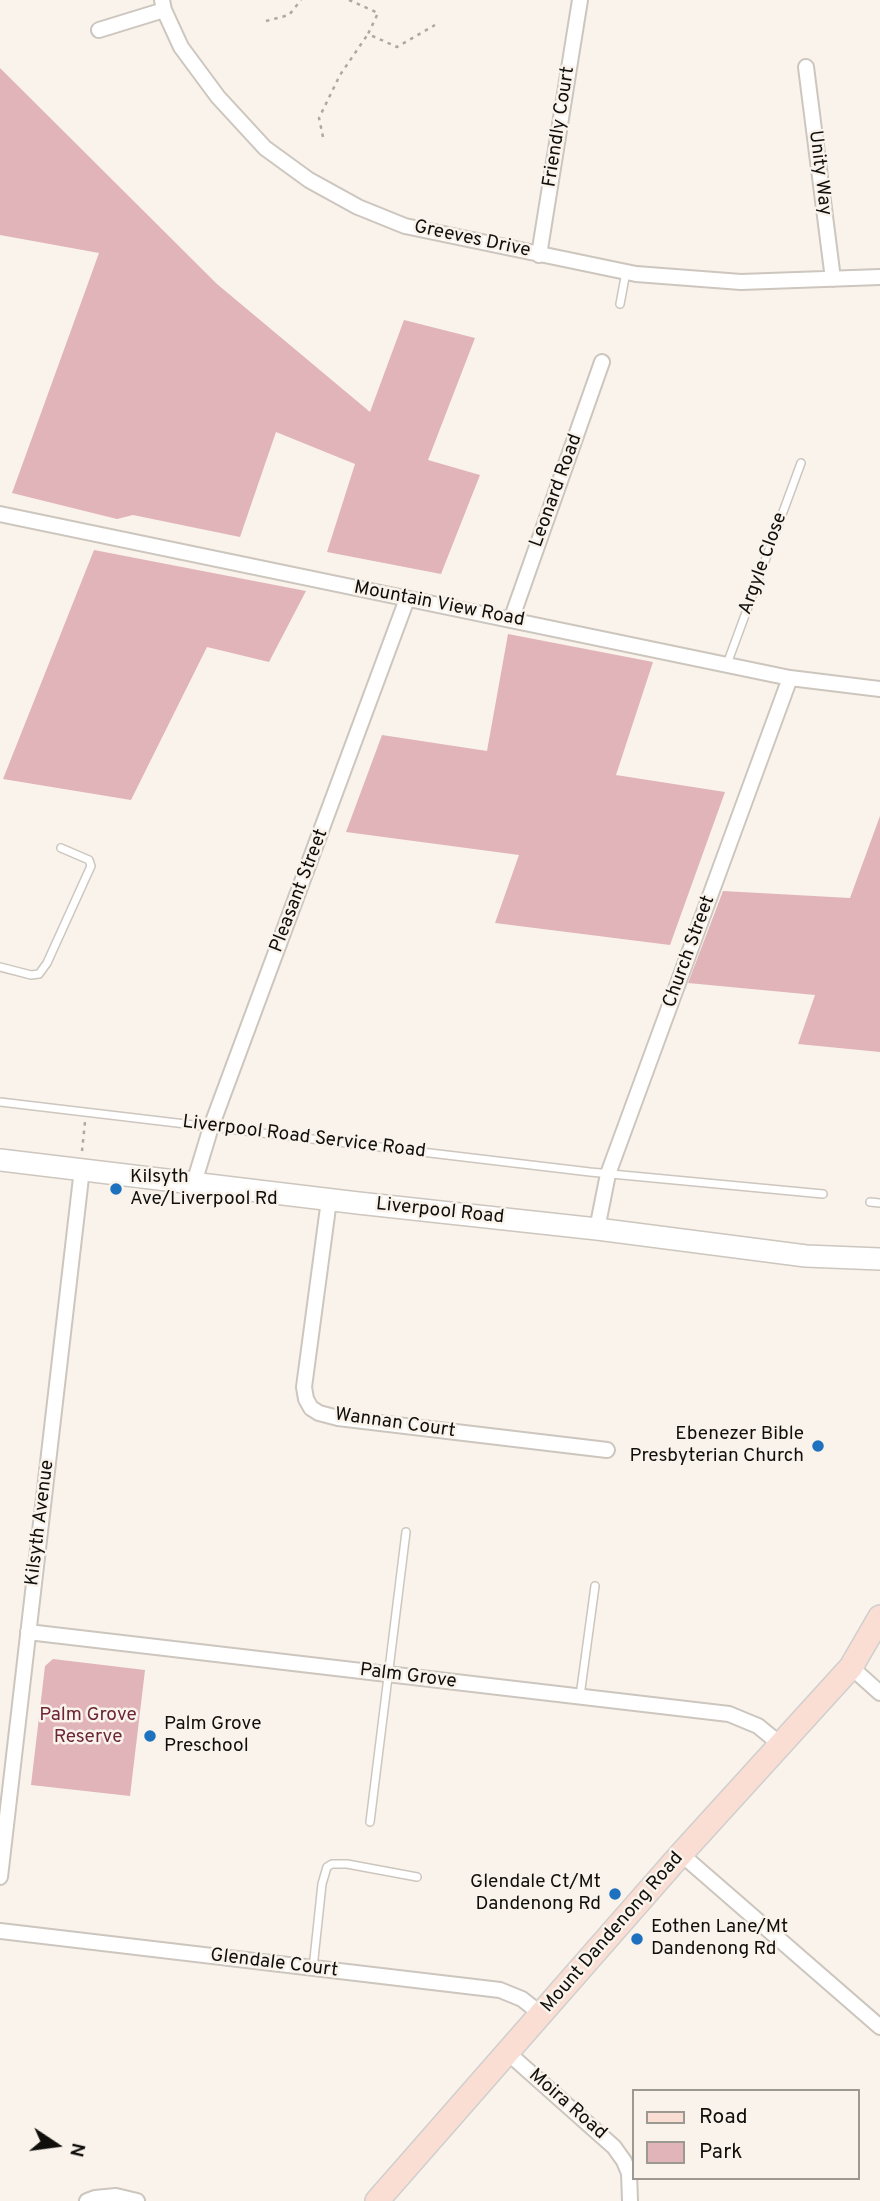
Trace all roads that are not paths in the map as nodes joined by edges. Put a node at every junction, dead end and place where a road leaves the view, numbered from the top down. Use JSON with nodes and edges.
{"nodes":[{"id":1,"x":580,"y":0,"type":"edge"},
{"id":2,"x":163,"y":5,"type":"edge"},
{"id":3,"x":99,"y":30,"type":"dead end"},
{"id":4,"x":807,"y":66,"type":"dead end"},
{"id":5,"x":539,"y":254,"type":"junction"},
{"id":6,"x":626,"y":272,"type":"junction"},
{"id":7,"x":880,"y":277,"type":"edge"},
{"id":8,"x":833,"y":279,"type":"junction"},
{"id":9,"x":620,"y":304,"type":"dead end"},
{"id":10,"x":602,"y":362,"type":"dead end"},
{"id":11,"x":801,"y":463,"type":"dead end"},
{"id":12,"x":0,"y":514,"type":"edge"},
{"id":13,"x":407,"y":599,"type":"junction"},
{"id":14,"x":511,"y":620,"type":"junction"},
{"id":15,"x":727,"y":664,"type":"junction"},
{"id":16,"x":790,"y":678,"type":"junction"},
{"id":17,"x":880,"y":689,"type":"edge"},
{"id":18,"x":61,"y":848,"type":"dead end"},
{"id":19,"x":0,"y":967,"type":"edge"},
{"id":20,"x":0,"y":1102,"type":"edge"},
{"id":21,"x":211,"y":1127,"type":"junction"},
{"id":22,"x":0,"y":1160,"type":"edge"},
{"id":23,"x":82,"y":1162,"type":"junction"},
{"id":24,"x":608,"y":1174,"type":"junction"},
{"id":25,"x":194,"y":1183,"type":"junction"},
{"id":26,"x":823,"y":1194,"type":"dead end"},
{"id":27,"x":330,"y":1200,"type":"junction"},
{"id":28,"x":870,"y":1202,"type":"dead end"},
{"id":29,"x":880,"y":1203,"type":"edge"},
{"id":30,"x":597,"y":1229,"type":"junction"},
{"id":31,"x":880,"y":1259,"type":"edge"},
{"id":32,"x":607,"y":1450,"type":"dead end"},
{"id":33,"x":406,"y":1532,"type":"dead end"},
{"id":34,"x":595,"y":1586,"type":"dead end"},
{"id":35,"x":880,"y":1617,"type":"edge"},
{"id":36,"x":28,"y":1633,"type":"junction"},
{"id":37,"x":880,"y":1648,"type":"edge"},
{"id":38,"x":851,"y":1667,"type":"junction"},
{"id":39,"x":388,"y":1675,"type":"junction"},
{"id":40,"x":880,"y":1693,"type":"edge"},
{"id":41,"x":579,"y":1698,"type":"junction"},
{"id":42,"x":780,"y":1744,"type":"junction"},
{"id":43,"x":370,"y":1822,"type":"dead end"},
{"id":44,"x":681,"y":1854,"type":"junction"},
{"id":45,"x":0,"y":1877,"type":"edge"},
{"id":46,"x":417,"y":1877,"type":"dead end"},
{"id":47,"x":0,"y":1931,"type":"edge"},
{"id":48,"x":313,"y":1969,"type":"junction"},
{"id":49,"x":541,"y":2014,"type":"junction"},
{"id":50,"x":880,"y":2027,"type":"edge"},
{"id":51,"x":507,"y":2052,"type":"junction"},
{"id":52,"x":87,"y":2201,"type":"edge"},
{"id":53,"x":137,"y":2201,"type":"edge"},
{"id":54,"x":377,"y":2201,"type":"edge"},
{"id":55,"x":630,"y":2201,"type":"edge"}],
"edges":[{"from":1,"to":5,"type":"street","name":"Friendly Court"},
{"from":2,"to":3,"type":"street"},
{"from":2,"to":5,"type":"street","name":"Greeves Drive"},
{"from":4,"to":8,"type":"street","name":"Unity Way"},
{"from":5,"to":6,"type":"street","name":"Greeves Drive"},
{"from":6,"to":8,"type":"street","name":"Greeves Drive"},
{"from":6,"to":9,"type":"lane"},
{"from":7,"to":8,"type":"street","name":"Greeves Drive"},
{"from":10,"to":14,"type":"street","name":"Leonard Road"},
{"from":11,"to":15,"type":"lane","name":"Argyle Close"},
{"from":12,"to":13,"type":"street","name":"Mountain View Road"},
{"from":13,"to":14,"type":"street","name":"Mountain View Road"},
{"from":13,"to":21,"type":"street","name":"Pleasant Street"},
{"from":14,"to":15,"type":"street","name":"Mountain View Road"},
{"from":15,"to":16,"type":"street","name":"Mountain View Road"},
{"from":16,"to":17,"type":"street","name":"Mountain View Road"},
{"from":16,"to":24,"type":"street","name":"Church Street"},
{"from":18,"to":19,"type":"lane"},
{"from":20,"to":21,"type":"lane","name":"Liverpool Road Service Road"},
{"from":21,"to":24,"type":"lane","name":"Liverpool Road Service Road"},
{"from":21,"to":25,"type":"street","name":"Pleasant Street"},
{"from":22,"to":23,"type":"main road","name":"Liverpool Road"},
{"from":23,"to":25,"type":"main road","name":"Liverpool Road"},
{"from":23,"to":36,"type":"street","name":"Kilsyth Avenue"},
{"from":24,"to":26,"type":"lane","name":"Liverpool Road Service Road"},
{"from":24,"to":30,"type":"street","name":"Church Street"},
{"from":25,"to":27,"type":"main road","name":"Liverpool Road"},
{"from":27,"to":30,"type":"main road","name":"Liverpool Road"},
{"from":27,"to":32,"type":"street","name":"Wannan Court"},
{"from":28,"to":29,"type":"lane"},
{"from":30,"to":31,"type":"main road","name":"Liverpool Road"},
{"from":33,"to":39,"type":"lane"},
{"from":34,"to":41,"type":"lane"},
{"from":35,"to":38,"type":"main road","name":"Mount Dandenong Road"},
{"from":36,"to":39,"type":"street","name":"Palm Grove"},
{"from":36,"to":45,"type":"street","name":"Kilsyth Avenue"},
{"from":37,"to":38,"type":"main road","name":"Mount Dandenong Road"},
{"from":38,"to":40,"type":"street"},
{"from":38,"to":42,"type":"main road","name":"Mount Dandenong Road"},
{"from":39,"to":41,"type":"street","name":"Palm Grove"},
{"from":39,"to":43,"type":"lane"},
{"from":41,"to":42,"type":"street","name":"Palm Grove"},
{"from":42,"to":44,"type":"main road","name":"Mount Dandenong Road"},
{"from":44,"to":49,"type":"main road","name":"Mount Dandenong Road"},
{"from":44,"to":50,"type":"street"},
{"from":46,"to":48,"type":"lane"},
{"from":47,"to":48,"type":"street","name":"Glendale Court"},
{"from":48,"to":49,"type":"street","name":"Glendale Court"},
{"from":49,"to":51,"type":"main road","name":"Mount Dandenong Road"},
{"from":51,"to":54,"type":"main road","name":"Mount Dandenong Road"},
{"from":51,"to":55,"type":"street","name":"Moira Road"},
{"from":52,"to":53,"type":"street"}]}
